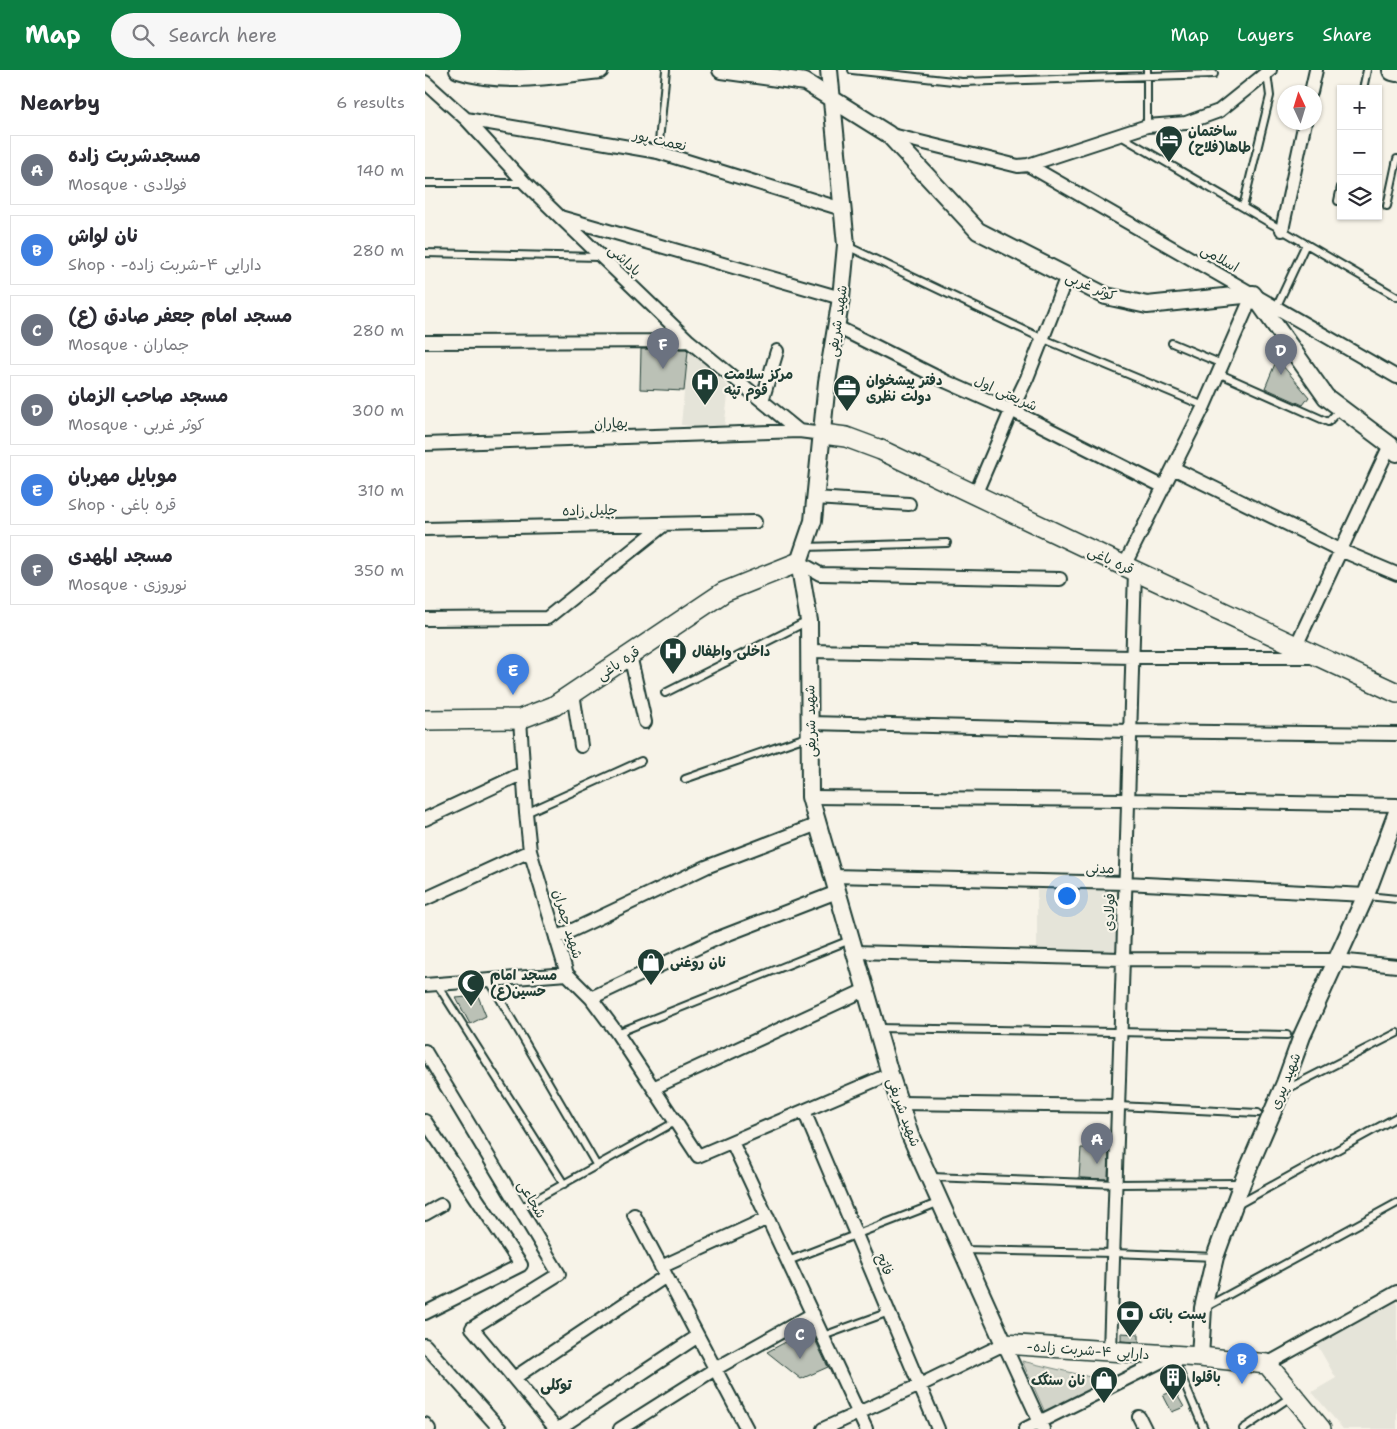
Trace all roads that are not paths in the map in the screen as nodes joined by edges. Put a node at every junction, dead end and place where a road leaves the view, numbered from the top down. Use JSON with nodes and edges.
{"nodes":[{"id":1,"x":458,"y":70,"type":"edge"},
{"id":2,"x":597,"y":70,"type":"edge"},
{"id":3,"x":666,"y":70,"type":"edge"},
{"id":4,"x":721,"y":70,"type":"edge"},
{"id":5,"x":829,"y":70,"type":"edge"},
{"id":6,"x":853,"y":70,"type":"edge"},
{"id":7,"x":1316,"y":70,"type":"edge"},
{"id":8,"x":1367,"y":70,"type":"edge"},
{"id":9,"x":1393,"y":70,"type":"edge"},
{"id":10,"x":1268,"y":71,"type":"edge"},
{"id":11,"x":1397,"y":71,"type":"edge"},
{"id":12,"x":1147,"y":73,"type":"edge"},
{"id":13,"x":1214,"y":74,"type":"dead end"},
{"id":14,"x":425,"y":82,"type":"edge"},
{"id":15,"x":1313,"y":85,"type":"edge"},
{"id":16,"x":1364,"y":85,"type":"edge"},
{"id":17,"x":833,"y":100,"type":"junction"},
{"id":18,"x":466,"y":119,"type":"junction"},
{"id":19,"x":1147,"y":126,"type":"junction"},
{"id":20,"x":1303,"y":130,"type":"edge"},
{"id":21,"x":888,"y":134,"type":"junction"},
{"id":22,"x":1119,"y":135,"type":"junction"},
{"id":23,"x":658,"y":152,"type":"junction"},
{"id":24,"x":1397,"y":159,"type":"edge"},
{"id":25,"x":1028,"y":165,"type":"junction"},
{"id":26,"x":425,"y":183,"type":"edge"},
{"id":27,"x":525,"y":183,"type":"junction"},
{"id":28,"x":1387,"y":206,"type":"dead end"},
{"id":29,"x":1243,"y":207,"type":"junction"},
{"id":30,"x":843,"y":209,"type":"junction"},
{"id":31,"x":559,"y":216,"type":"junction"},
{"id":32,"x":1282,"y":230,"type":"junction"},
{"id":33,"x":1306,"y":244,"type":"junction"},
{"id":34,"x":845,"y":245,"type":"junction"},
{"id":35,"x":425,"y":254,"type":"edge"},
{"id":36,"x":600,"y":257,"type":"junction"},
{"id":37,"x":1067,"y":276,"type":"junction"},
{"id":38,"x":1253,"y":294,"type":"junction"},
{"id":39,"x":1397,"y":297,"type":"edge"},
{"id":40,"x":841,"y":298,"type":"junction"},
{"id":41,"x":1277,"y":308,"type":"junction"},
{"id":42,"x":837,"y":327,"type":"junction"},
{"id":43,"x":1043,"y":339,"type":"junction"},
{"id":44,"x":689,"y":341,"type":"junction"},
{"id":45,"x":425,"y":342,"type":"edge"},
{"id":46,"x":1173,"y":343,"type":"dead end"},
{"id":47,"x":777,"y":351,"type":"dead end"},
{"id":48,"x":1220,"y":369,"type":"junction"},
{"id":49,"x":1397,"y":377,"type":"edge"},
{"id":50,"x":762,"y":401,"type":"junction"},
{"id":51,"x":1204,"y":406,"type":"junction"},
{"id":52,"x":1341,"y":408,"type":"junction"},
{"id":53,"x":1011,"y":410,"type":"junction"},
{"id":54,"x":799,"y":432,"type":"junction"},
{"id":55,"x":823,"y":434,"type":"junction"},
{"id":56,"x":425,"y":444,"type":"edge"},
{"id":57,"x":1393,"y":449,"type":"edge"},
{"id":58,"x":1173,"y":468,"type":"junction"},
{"id":59,"x":1163,"y":487,"type":"junction"},
{"id":60,"x":975,"y":495,"type":"junction"},
{"id":61,"x":815,"y":498,"type":"junction"},
{"id":62,"x":909,"y":504,"type":"dead end"},
{"id":63,"x":755,"y":522,"type":"dead end"},
{"id":64,"x":665,"y":524,"type":"junction"},
{"id":65,"x":425,"y":529,"type":"edge"},
{"id":66,"x":947,"y":543,"type":"dead end"},
{"id":67,"x":1340,"y":550,"type":"junction"},
{"id":68,"x":801,"y":554,"type":"junction"},
{"id":69,"x":1130,"y":569,"type":"junction"},
{"id":70,"x":1397,"y":574,"type":"edge"},
{"id":71,"x":1060,"y":579,"type":"dead end"},
{"id":72,"x":425,"y":620,"type":"edge"},
{"id":73,"x":809,"y":621,"type":"junction"},
{"id":74,"x":1296,"y":646,"type":"junction"},
{"id":75,"x":809,"y":651,"type":"junction"},
{"id":76,"x":630,"y":655,"type":"junction"},
{"id":77,"x":1132,"y":657,"type":"junction"},
{"id":78,"x":1320,"y":657,"type":"junction"},
{"id":79,"x":573,"y":693,"type":"junction"},
{"id":80,"x":665,"y":693,"type":"dead end"},
{"id":81,"x":1397,"y":693,"type":"edge"},
{"id":82,"x":519,"y":719,"type":"junction"},
{"id":83,"x":425,"y":720,"type":"edge"},
{"id":84,"x":645,"y":722,"type":"dead end"},
{"id":85,"x":810,"y":729,"type":"junction"},
{"id":86,"x":1129,"y":731,"type":"junction"},
{"id":87,"x":1397,"y":734,"type":"edge"},
{"id":88,"x":581,"y":746,"type":"dead end"},
{"id":89,"x":641,"y":761,"type":"dead end"},
{"id":90,"x":523,"y":773,"type":"junction"},
{"id":91,"x":685,"y":779,"type":"dead end"},
{"id":92,"x":810,"y":798,"type":"junction"},
{"id":93,"x":1128,"y":800,"type":"junction"},
{"id":94,"x":1397,"y":805,"type":"edge"},
{"id":95,"x":1397,"y":812,"type":"edge"},
{"id":96,"x":526,"y":813,"type":"junction"},
{"id":97,"x":425,"y":819,"type":"edge"},
{"id":98,"x":818,"y":824,"type":"junction"},
{"id":99,"x":1394,"y":831,"type":"edge"},
{"id":100,"x":530,"y":851,"type":"junction"},
{"id":101,"x":1125,"y":883,"type":"junction"},
{"id":102,"x":835,"y":884,"type":"junction"},
{"id":103,"x":1366,"y":896,"type":"junction"},
{"id":104,"x":425,"y":899,"type":"edge"},
{"id":105,"x":1397,"y":899,"type":"edge"},
{"id":106,"x":556,"y":938,"type":"junction"},
{"id":107,"x":852,"y":946,"type":"junction"},
{"id":108,"x":1123,"y":959,"type":"junction"},
{"id":109,"x":1337,"y":960,"type":"junction"},
{"id":110,"x":1397,"y":966,"type":"edge"},
{"id":111,"x":567,"y":974,"type":"junction"},
{"id":112,"x":489,"y":980,"type":"junction"},
{"id":113,"x":431,"y":985,"type":"edge"},
{"id":114,"x":865,"y":990,"type":"junction"},
{"id":115,"x":591,"y":998,"type":"junction"},
{"id":116,"x":876,"y":1028,"type":"junction"},
{"id":117,"x":1120,"y":1031,"type":"junction"},
{"id":118,"x":1397,"y":1032,"type":"edge"},
{"id":119,"x":617,"y":1033,"type":"junction"},
{"id":120,"x":1287,"y":1035,"type":"dead end"},
{"id":121,"x":425,"y":1051,"type":"edge"},
{"id":122,"x":890,"y":1074,"type":"junction"},
{"id":123,"x":653,"y":1088,"type":"junction"},
{"id":124,"x":1281,"y":1092,"type":"junction"},
{"id":125,"x":899,"y":1103,"type":"junction"},
{"id":126,"x":1118,"y":1106,"type":"junction"},
{"id":127,"x":804,"y":1111,"type":"junction"},
{"id":128,"x":1258,"y":1113,"type":"dead end"},
{"id":129,"x":1397,"y":1117,"type":"edge"},
{"id":130,"x":425,"y":1122,"type":"edge"},
{"id":131,"x":675,"y":1122,"type":"junction"},
{"id":132,"x":732,"y":1142,"type":"junction"},
{"id":133,"x":597,"y":1166,"type":"junction"},
{"id":134,"x":929,"y":1177,"type":"junction"},
{"id":135,"x":1242,"y":1183,"type":"junction"},
{"id":136,"x":564,"y":1184,"type":"junction"},
{"id":137,"x":1117,"y":1184,"type":"junction"},
{"id":138,"x":940,"y":1202,"type":"junction"},
{"id":139,"x":1397,"y":1203,"type":"edge"},
{"id":140,"x":441,"y":1205,"type":"dead end"},
{"id":141,"x":1234,"y":1207,"type":"junction"},
{"id":142,"x":520,"y":1208,"type":"junction"},
{"id":143,"x":425,"y":1214,"type":"edge"},
{"id":144,"x":634,"y":1215,"type":"dead end"},
{"id":145,"x":768,"y":1218,"type":"junction"},
{"id":146,"x":856,"y":1235,"type":"junction"},
{"id":147,"x":962,"y":1250,"type":"junction"},
{"id":148,"x":1114,"y":1253,"type":"junction"},
{"id":149,"x":1215,"y":1257,"type":"junction"},
{"id":150,"x":788,"y":1261,"type":"junction"},
{"id":151,"x":664,"y":1272,"type":"junction"},
{"id":152,"x":1397,"y":1292,"type":"edge"},
{"id":153,"x":1203,"y":1308,"type":"junction"},
{"id":154,"x":889,"y":1312,"type":"junction"},
{"id":155,"x":425,"y":1313,"type":"edge"},
{"id":156,"x":813,"y":1314,"type":"junction"},
{"id":157,"x":698,"y":1336,"type":"junction"},
{"id":158,"x":823,"y":1336,"type":"junction"},
{"id":159,"x":1004,"y":1344,"type":"junction"},
{"id":160,"x":425,"y":1345,"type":"edge"},
{"id":161,"x":1110,"y":1352,"type":"junction"},
{"id":162,"x":1173,"y":1356,"type":"junction"},
{"id":163,"x":1200,"y":1357,"type":"junction"},
{"id":164,"x":1267,"y":1364,"type":"junction"},
{"id":165,"x":715,"y":1369,"type":"junction"},
{"id":166,"x":514,"y":1378,"type":"junction"},
{"id":167,"x":919,"y":1385,"type":"junction"},
{"id":168,"x":1293,"y":1395,"type":"junction"},
{"id":169,"x":859,"y":1413,"type":"junction"},
{"id":170,"x":1139,"y":1417,"type":"dead end"},
{"id":171,"x":425,"y":1424,"type":"edge"},
{"id":172,"x":1042,"y":1426,"type":"edge"},
{"id":173,"x":429,"y":1429,"type":"edge"},
{"id":174,"x":500,"y":1429,"type":"edge"},
{"id":175,"x":557,"y":1429,"type":"edge"},
{"id":176,"x":620,"y":1429,"type":"edge"},
{"id":177,"x":747,"y":1429,"type":"edge"},
{"id":178,"x":823,"y":1429,"type":"edge"},
{"id":179,"x":866,"y":1429,"type":"edge"},
{"id":180,"x":938,"y":1429,"type":"edge"},
{"id":181,"x":1025,"y":1429,"type":"edge"},
{"id":182,"x":1145,"y":1429,"type":"edge"},
{"id":183,"x":1204,"y":1429,"type":"edge"},
{"id":184,"x":1243,"y":1429,"type":"edge"},
{"id":185,"x":1321,"y":1429,"type":"edge"}],
"edges":[{"from":1,"to":2,"type":"street"},
{"from":3,"to":23,"type":"lane"},
{"from":4,"to":17,"type":"street","name":"کوثر غربی"},
{"from":5,"to":17,"type":"street","name":"شهید شریفى"},
{"from":6,"to":12,"type":"lane"},
{"from":7,"to":15,"type":"street"},
{"from":8,"to":16,"type":"lane"},
{"from":9,"to":11,"type":"main road"},
{"from":10,"to":19,"type":"street","name":"اسلامی"},
{"from":10,"to":29,"type":"lane"},
{"from":12,"to":13,"type":"lane"},
{"from":12,"to":19,"type":"lane"},
{"from":14,"to":18,"type":"street","name":"پاداشی"},
{"from":17,"to":21,"type":"street","name":"کوثر غربی"},
{"from":17,"to":30,"type":"street","name":"شهید شریفى"},
{"from":18,"to":23,"type":"street","name":"نعمت پور"},
{"from":18,"to":27,"type":"street","name":"پاداشی"},
{"from":19,"to":22,"type":"street","name":"اسلامی"},
{"from":20,"to":32,"type":"street"},
{"from":21,"to":25,"type":"street","name":"اسلامی"},
{"from":21,"to":37,"type":"street","name":"کوثر غربی"},
{"from":22,"to":25,"type":"street","name":"اسلامی"},
{"from":22,"to":29,"type":"lane"},
{"from":23,"to":30,"type":"street","name":"نعمت پور"},
{"from":24,"to":28,"type":"lane"},
{"from":25,"to":38,"type":"street","name":"اسلامی"},
{"from":26,"to":27,"type":"lane"},
{"from":27,"to":31,"type":"street","name":"پاداشی"},
{"from":29,"to":32,"type":"lane"},
{"from":30,"to":34,"type":"street","name":"شهید شریفى"},
{"from":31,"to":36,"type":"street","name":"پاداشی"},
{"from":31,"to":40,"type":"street"},
{"from":32,"to":33,"type":"lane"},
{"from":33,"to":39,"type":"lane"},
{"from":33,"to":41,"type":"lane"},
{"from":34,"to":40,"type":"street","name":"شهید شریفى"},
{"from":34,"to":43,"type":"lane"},
{"from":35,"to":36,"type":"lane"},
{"from":36,"to":44,"type":"street","name":"پاداشی"},
{"from":37,"to":38,"type":"street","name":"کوثر غربی"},
{"from":37,"to":43,"type":"street"},
{"from":38,"to":41,"type":"street","name":"اسلامی"},
{"from":38,"to":48,"type":"street"},
{"from":38,"to":52,"type":"street"},
{"from":40,"to":42,"type":"street","name":"شهید شریفى"},
{"from":41,"to":49,"type":"street","name":"اسلامی"},
{"from":42,"to":53,"type":"street","name":"شریعتی اول"},
{"from":42,"to":55,"type":"street","name":"شهید شریفى"},
{"from":43,"to":51,"type":"lane"},
{"from":43,"to":53,"type":"street"},
{"from":44,"to":45,"type":"street"},
{"from":44,"to":50,"type":"street","name":"پاداشی"},
{"from":46,"to":48,"type":"lane"},
{"from":47,"to":50,"type":"street"},
{"from":48,"to":51,"type":"street"},
{"from":48,"to":52,"type":"lane"},
{"from":50,"to":54,"type":"street","name":"پاداشی"},
{"from":51,"to":58,"type":"street"},
{"from":52,"to":57,"type":"street"},
{"from":53,"to":59,"type":"street","name":"شریعتی اول"},
{"from":53,"to":60,"type":"street"},
{"from":54,"to":55,"type":"street"},
{"from":54,"to":56,"type":"street","name":"بهاران"},
{"from":55,"to":60,"type":"main road","name":"قره باغی"},
{"from":55,"to":61,"type":"street","name":"شهید شریفى"},
{"from":57,"to":67,"type":"street"},
{"from":58,"to":59,"type":"street"},
{"from":58,"to":67,"type":"street"},
{"from":59,"to":69,"type":"street"},
{"from":60,"to":69,"type":"main road","name":"قره باغی"},
{"from":61,"to":62,"type":"street"},
{"from":61,"to":68,"type":"street","name":"شهید شریفى"},
{"from":63,"to":64,"type":"street","name":"جلیل زاده"},
{"from":64,"to":65,"type":"street","name":"جلیل زاده"},
{"from":64,"to":72,"type":"street"},
{"from":66,"to":68,"type":"lane"},
{"from":67,"to":70,"type":"street"},
{"from":67,"to":74,"type":"street"},
{"from":68,"to":71,"type":"street"},
{"from":68,"to":73,"type":"street","name":"شهید شریفى"},
{"from":68,"to":76,"type":"main road","name":"قره باغی"},
{"from":69,"to":74,"type":"main road","name":"قره باغی"},
{"from":69,"to":77,"type":"street","name":"فولادی"},
{"from":73,"to":75,"type":"street","name":"شهید شریفى"},
{"from":73,"to":80,"type":"lane"},
{"from":74,"to":78,"type":"main road","name":"قره باغی"},
{"from":75,"to":77,"type":"street"},
{"from":75,"to":85,"type":"street","name":"شهید شریفى"},
{"from":76,"to":79,"type":"main road","name":"قره باغی"},
{"from":76,"to":84,"type":"street"},
{"from":77,"to":78,"type":"street"},
{"from":77,"to":86,"type":"street","name":"فولادی"},
{"from":78,"to":81,"type":"main road","name":"قره باغی"},
{"from":79,"to":82,"type":"main road","name":"قره باغی"},
{"from":79,"to":88,"type":"street"},
{"from":82,"to":83,"type":"main road","name":"قره باغی"},
{"from":82,"to":90,"type":"street","name":"شهید چمران"},
{"from":85,"to":86,"type":"street"},
{"from":85,"to":91,"type":"lane"},
{"from":85,"to":92,"type":"street","name":"شهید شریفى"},
{"from":86,"to":87,"type":"street"},
{"from":86,"to":93,"type":"street","name":"فولادی"},
{"from":89,"to":96,"type":"lane"},
{"from":90,"to":96,"type":"street","name":"شهید چمران"},
{"from":90,"to":97,"type":"street"},
{"from":92,"to":93,"type":"street"},
{"from":92,"to":98,"type":"street","name":"شهید شریفى"},
{"from":93,"to":94,"type":"street"},
{"from":93,"to":101,"type":"street","name":"فولادی"},
{"from":95,"to":99,"type":"street","name":"شهید پیری"},
{"from":96,"to":100,"type":"street","name":"شهید چمران"},
{"from":98,"to":102,"type":"street","name":"شهید شریفى"},
{"from":98,"to":106,"type":"street"},
{"from":99,"to":103,"type":"street","name":"شهید پیری"},
{"from":100,"to":104,"type":"street"},
{"from":100,"to":106,"type":"street","name":"شهید چمران"},
{"from":101,"to":102,"type":"street","name":"مدنی"},
{"from":101,"to":103,"type":"street","name":"مدنی"},
{"from":101,"to":108,"type":"street","name":"فولادی"},
{"from":102,"to":107,"type":"street","name":"شهید شریفى"},
{"from":102,"to":115,"type":"street"},
{"from":103,"to":105,"type":"lane"},
{"from":103,"to":109,"type":"street","name":"شهید پیری"},
{"from":106,"to":111,"type":"street","name":"شهید چمران"},
{"from":107,"to":108,"type":"street"},
{"from":107,"to":114,"type":"street","name":"شهید شریفى"},
{"from":107,"to":119,"type":"lane"},
{"from":108,"to":109,"type":"street"},
{"from":108,"to":117,"type":"street","name":"فولادی"},
{"from":109,"to":110,"type":"street"},
{"from":109,"to":124,"type":"street","name":"شهید پیری"},
{"from":111,"to":112,"type":"street"},
{"from":111,"to":115,"type":"street","name":"شهید چمران"},
{"from":112,"to":113,"type":"street"},
{"from":112,"to":133,"type":"lane"},
{"from":113,"to":136,"type":"lane"},
{"from":114,"to":116,"type":"street","name":"شهید شریفى"},
{"from":114,"to":123,"type":"street"},
{"from":115,"to":119,"type":"street","name":"شهید چمران"},
{"from":116,"to":117,"type":"lane"},
{"from":116,"to":122,"type":"street","name":"شهید شریفى"},
{"from":117,"to":120,"type":"lane"},
{"from":117,"to":126,"type":"street","name":"فولادی"},
{"from":118,"to":124,"type":"lane"},
{"from":119,"to":123,"type":"street","name":"شهید چمران"},
{"from":121,"to":142,"type":"street","name":"شجاعی"},
{"from":122,"to":125,"type":"street","name":"شهید شریفى"},
{"from":122,"to":127,"type":"street"},
{"from":123,"to":131,"type":"street","name":"شهید چمران"},
{"from":124,"to":135,"type":"street","name":"شهید پیری"},
{"from":125,"to":126,"type":"street"},
{"from":125,"to":134,"type":"street","name":"شهید شریفى"},
{"from":126,"to":128,"type":"lane"},
{"from":126,"to":137,"type":"street","name":"فولادی"},
{"from":127,"to":132,"type":"street"},
{"from":127,"to":146,"type":"street","name":"فاتح"},
{"from":129,"to":141,"type":"lane"},
{"from":130,"to":155,"type":"street"},
{"from":131,"to":132,"type":"street","name":"شهید چمران"},
{"from":131,"to":133,"type":"lane"},
{"from":132,"to":145,"type":"street"},
{"from":133,"to":136,"type":"lane"},
{"from":134,"to":137,"type":"lane"},
{"from":134,"to":138,"type":"street","name":"شهید شریفى"},
{"from":135,"to":137,"type":"lane"},
{"from":135,"to":141,"type":"street","name":"شهید پیری"},
{"from":136,"to":142,"type":"lane"},
{"from":137,"to":148,"type":"street","name":"فولادی"},
{"from":138,"to":146,"type":"lane"},
{"from":138,"to":147,"type":"street","name":"شهید شریفى"},
{"from":139,"to":153,"type":"lane"},
{"from":140,"to":143,"type":"street"},
{"from":141,"to":149,"type":"street","name":"شهید پیری"},
{"from":142,"to":166,"type":"street","name":"شجاعی"},
{"from":144,"to":151,"type":"street"},
{"from":145,"to":150,"type":"street"},
{"from":145,"to":151,"type":"street"},
{"from":146,"to":150,"type":"lane"},
{"from":146,"to":154,"type":"street","name":"فاتح"},
{"from":147,"to":148,"type":"lane"},
{"from":147,"to":159,"type":"street","name":"شهید شریفى"},
{"from":148,"to":149,"type":"lane"},
{"from":148,"to":161,"type":"street","name":"فولادی"},
{"from":149,"to":153,"type":"street","name":"شهید پیری"},
{"from":150,"to":156,"type":"street"},
{"from":151,"to":157,"type":"street"},
{"from":151,"to":166,"type":"street"},
{"from":152,"to":164,"type":"street"},
{"from":153,"to":163,"type":"street","name":"شهید پیری"},
{"from":154,"to":158,"type":"lane"},
{"from":154,"to":167,"type":"street","name":"فاتح"},
{"from":156,"to":158,"type":"street"},
{"from":156,"to":165,"type":"street"},
{"from":157,"to":165,"type":"street"},
{"from":157,"to":175,"type":"street"},
{"from":158,"to":169,"type":"street"},
{"from":159,"to":161,"type":"main road","name":"-دارایی ۴-شربت زاده"},
{"from":159,"to":167,"type":"street"},
{"from":159,"to":172,"type":"street"},
{"from":160,"to":174,"type":"street"},
{"from":161,"to":162,"type":"main road","name":"-دارایی ۴-شربت زاده"},
{"from":162,"to":163,"type":"main road","name":"-دارایی ۴-شربت زاده"},
{"from":162,"to":172,"type":"street"},
{"from":162,"to":183,"type":"lane"},
{"from":163,"to":164,"type":"main road","name":"-دارایی ۴-شربت زاده"},
{"from":164,"to":168,"type":"main road"},
{"from":165,"to":176,"type":"street"},
{"from":165,"to":177,"type":"street"},
{"from":166,"to":175,"type":"street"},
{"from":167,"to":169,"type":"street"},
{"from":167,"to":180,"type":"street","name":"فاتح"},
{"from":168,"to":184,"type":"lane"},
{"from":168,"to":185,"type":"main road"},
{"from":169,"to":178,"type":"street"},
{"from":169,"to":179,"type":"street"},
{"from":170,"to":182,"type":"street"},
{"from":171,"to":173,"type":"street"},
{"from":172,"to":181,"type":"street"}]}
